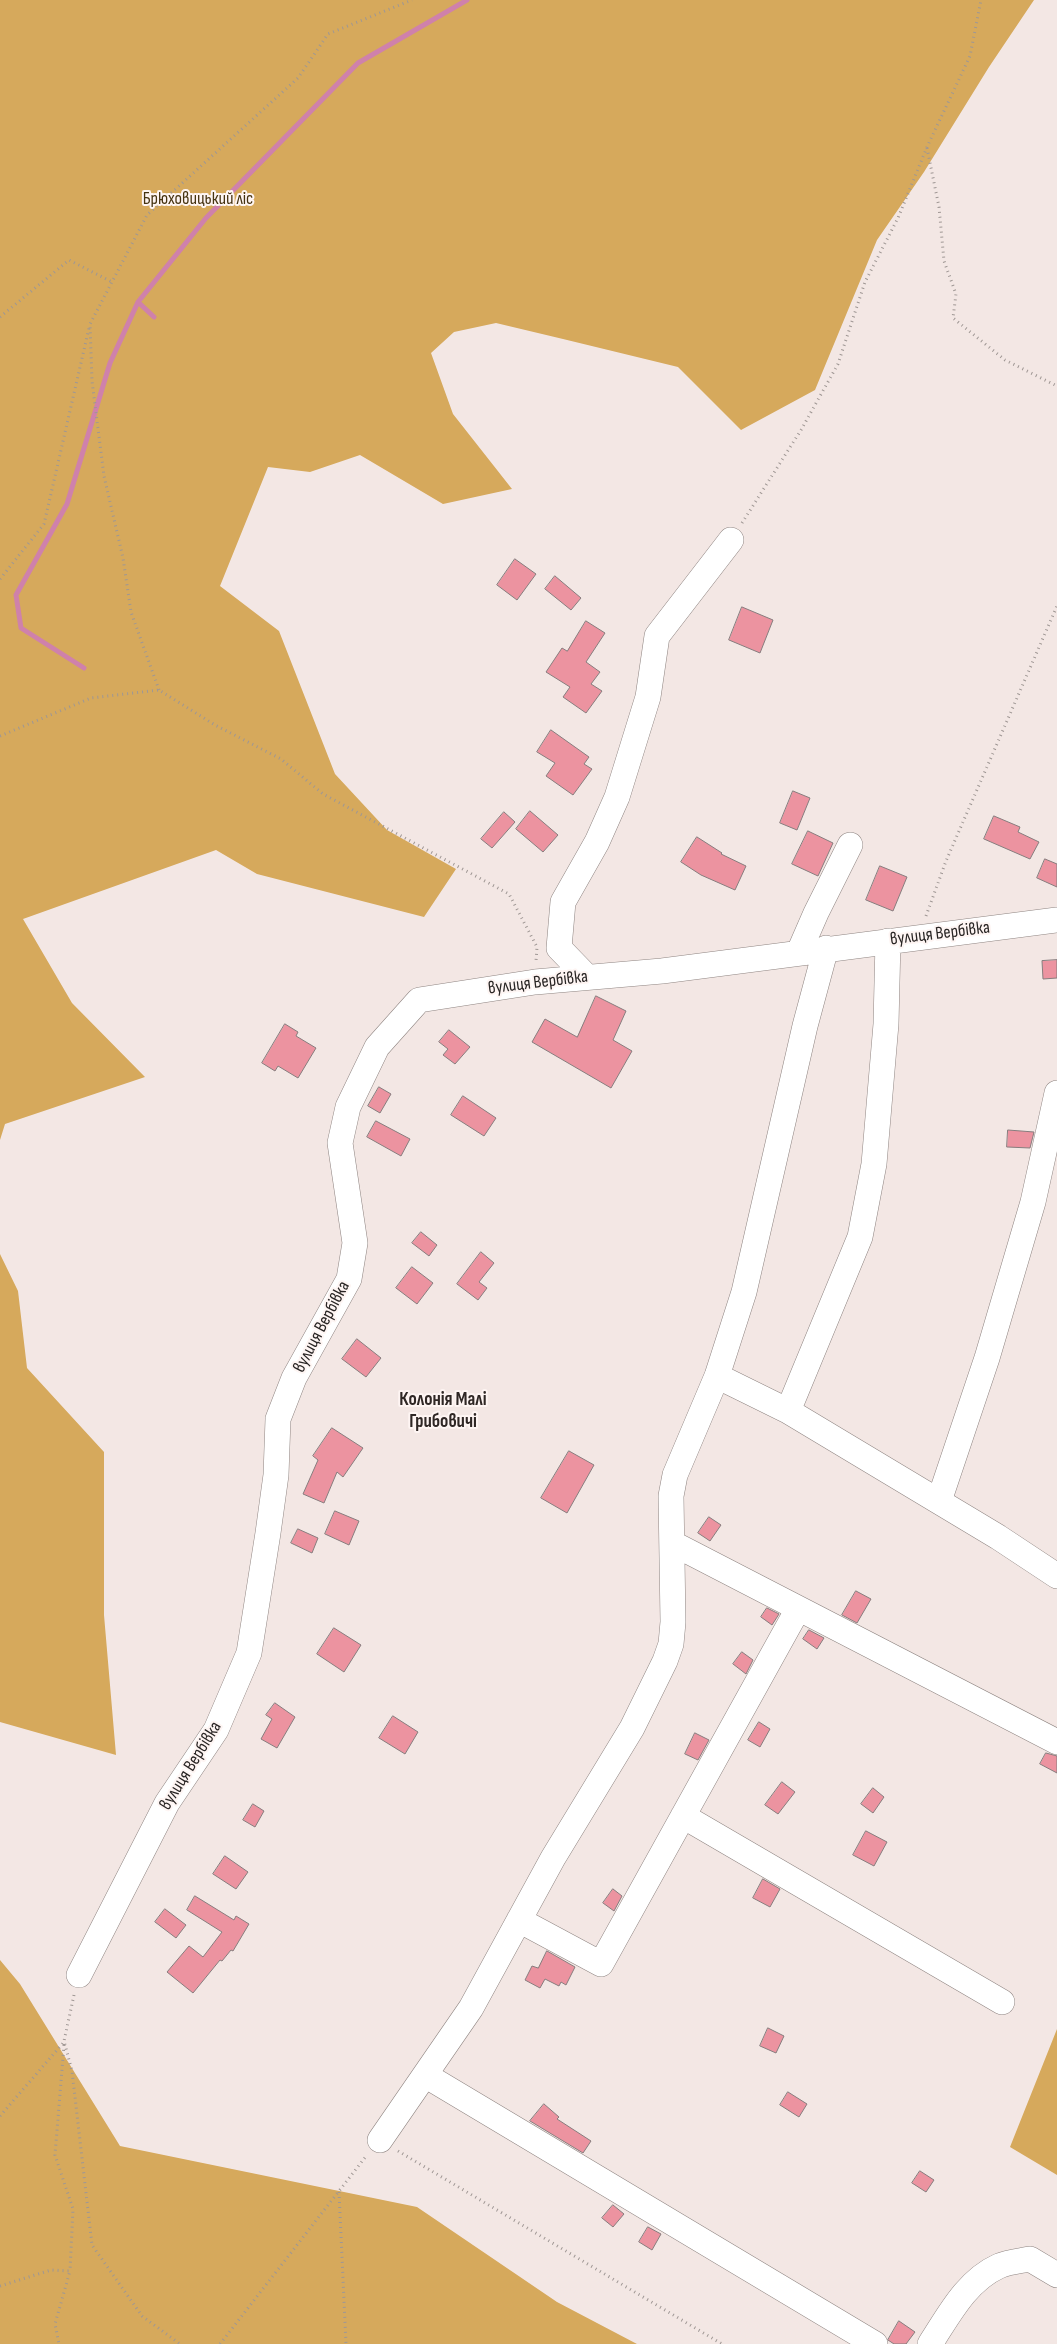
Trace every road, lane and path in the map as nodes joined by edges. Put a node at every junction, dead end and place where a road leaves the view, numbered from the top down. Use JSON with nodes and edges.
{"nodes":[{"id":1,"x":412,"y":0,"type":"edge"},
{"id":2,"x":981,"y":0,"type":"edge"},
{"id":3,"x":927,"y":147,"type":"junction"},
{"id":4,"x":112,"y":282,"type":"junction"},
{"id":5,"x":0,"y":317,"type":"edge"},
{"id":6,"x":90,"y":324,"type":"junction"},
{"id":7,"x":1057,"y":386,"type":"edge"},
{"id":8,"x":731,"y":540,"type":"joint"},
{"id":9,"x":0,"y":579,"type":"edge"},
{"id":10,"x":1057,"y":606,"type":"edge"},
{"id":11,"x":159,"y":690,"type":"junction"},
{"id":12,"x":0,"y":736,"type":"edge"},
{"id":13,"x":850,"y":845,"type":"dead end"},
{"id":14,"x":1057,"y":920,"type":"edge"},
{"id":15,"x":918,"y":937,"type":"junction"},
{"id":16,"x":888,"y":941,"type":"junction"},
{"id":17,"x":536,"y":947,"type":"dead end"},
{"id":18,"x":826,"y":948,"type":"junction"},
{"id":19,"x":799,"y":952,"type":"junction"},
{"id":20,"x":587,"y":978,"type":"junction"},
{"id":21,"x":1057,"y":1093,"type":"edge"},
{"id":22,"x":717,"y":1376,"type":"junction"},
{"id":23,"x":788,"y":1411,"type":"junction"},
{"id":24,"x":939,"y":1502,"type":"junction"},
{"id":25,"x":672,"y":1544,"type":"junction"},
{"id":26,"x":1057,"y":1576,"type":"edge"},
{"id":27,"x":798,"y":1609,"type":"junction"},
{"id":28,"x":1057,"y":1742,"type":"edge"},
{"id":29,"x":683,"y":1816,"type":"junction"},
{"id":30,"x":519,"y":1920,"type":"junction"},
{"id":31,"x":79,"y":1975,"type":"joint"},
{"id":32,"x":1002,"y":2002,"type":"dead end"},
{"id":33,"x":64,"y":2041,"type":"junction"},
{"id":34,"x":425,"y":2075,"type":"junction"},
{"id":35,"x":0,"y":2116,"type":"edge"},
{"id":36,"x":380,"y":2140,"type":"junction"},
{"id":37,"x":340,"y":2191,"type":"junction"},
{"id":38,"x":70,"y":2271,"type":"junction"},
{"id":39,"x":1057,"y":2275,"type":"edge"},
{"id":40,"x":0,"y":2286,"type":"edge"},
{"id":41,"x":59,"y":2344,"type":"edge"},
{"id":42,"x":180,"y":2344,"type":"edge"},
{"id":43,"x":220,"y":2344,"type":"edge"},
{"id":44,"x":346,"y":2344,"type":"edge"},
{"id":45,"x":722,"y":2344,"type":"edge"},
{"id":46,"x":875,"y":2344,"type":"edge"},
{"id":47,"x":930,"y":2344,"type":"edge"}],
"edges":[{"from":1,"to":4,"type":"path"},
{"from":2,"to":3,"type":"path"},
{"from":3,"to":7,"type":"path"},
{"from":3,"to":8,"type":"path"},
{"from":4,"to":5,"type":"path"},
{"from":4,"to":6,"type":"path"},
{"from":6,"to":9,"type":"path"},
{"from":6,"to":11,"type":"path"},
{"from":8,"to":20,"type":"street"},
{"from":10,"to":15,"type":"path"},
{"from":11,"to":12,"type":"path"},
{"from":11,"to":17,"type":"path"},
{"from":13,"to":19,"type":"street"},
{"from":14,"to":15,"type":"street","name":"вулиця Вербівка"},
{"from":15,"to":16,"type":"street","name":"вулиця Вербівка"},
{"from":16,"to":18,"type":"street","name":"вулиця Вербівка"},
{"from":16,"to":23,"type":"street"},
{"from":18,"to":19,"type":"street","name":"вулиця Вербівка"},
{"from":18,"to":22,"type":"street"},
{"from":19,"to":20,"type":"street","name":"вулиця Вербівка"},
{"from":20,"to":31,"type":"street","name":"вулиця Вербівка"},
{"from":21,"to":24,"type":"street"},
{"from":22,"to":23,"type":"street"},
{"from":22,"to":25,"type":"street"},
{"from":23,"to":24,"type":"street"},
{"from":24,"to":26,"type":"street"},
{"from":25,"to":27,"type":"street"},
{"from":25,"to":30,"type":"street"},
{"from":27,"to":28,"type":"street"},
{"from":27,"to":29,"type":"street"},
{"from":29,"to":30,"type":"street"},
{"from":29,"to":32,"type":"street"},
{"from":30,"to":34,"type":"street"},
{"from":31,"to":33,"type":"path"},
{"from":33,"to":35,"type":"path"},
{"from":33,"to":38,"type":"path"},
{"from":33,"to":42,"type":"path"},
{"from":34,"to":36,"type":"street"},
{"from":34,"to":46,"type":"street"},
{"from":36,"to":37,"type":"path"},
{"from":36,"to":45,"type":"path"},
{"from":37,"to":43,"type":"path"},
{"from":37,"to":44,"type":"path"},
{"from":38,"to":40,"type":"path"},
{"from":38,"to":41,"type":"path"},
{"from":39,"to":47,"type":"street"}]}
